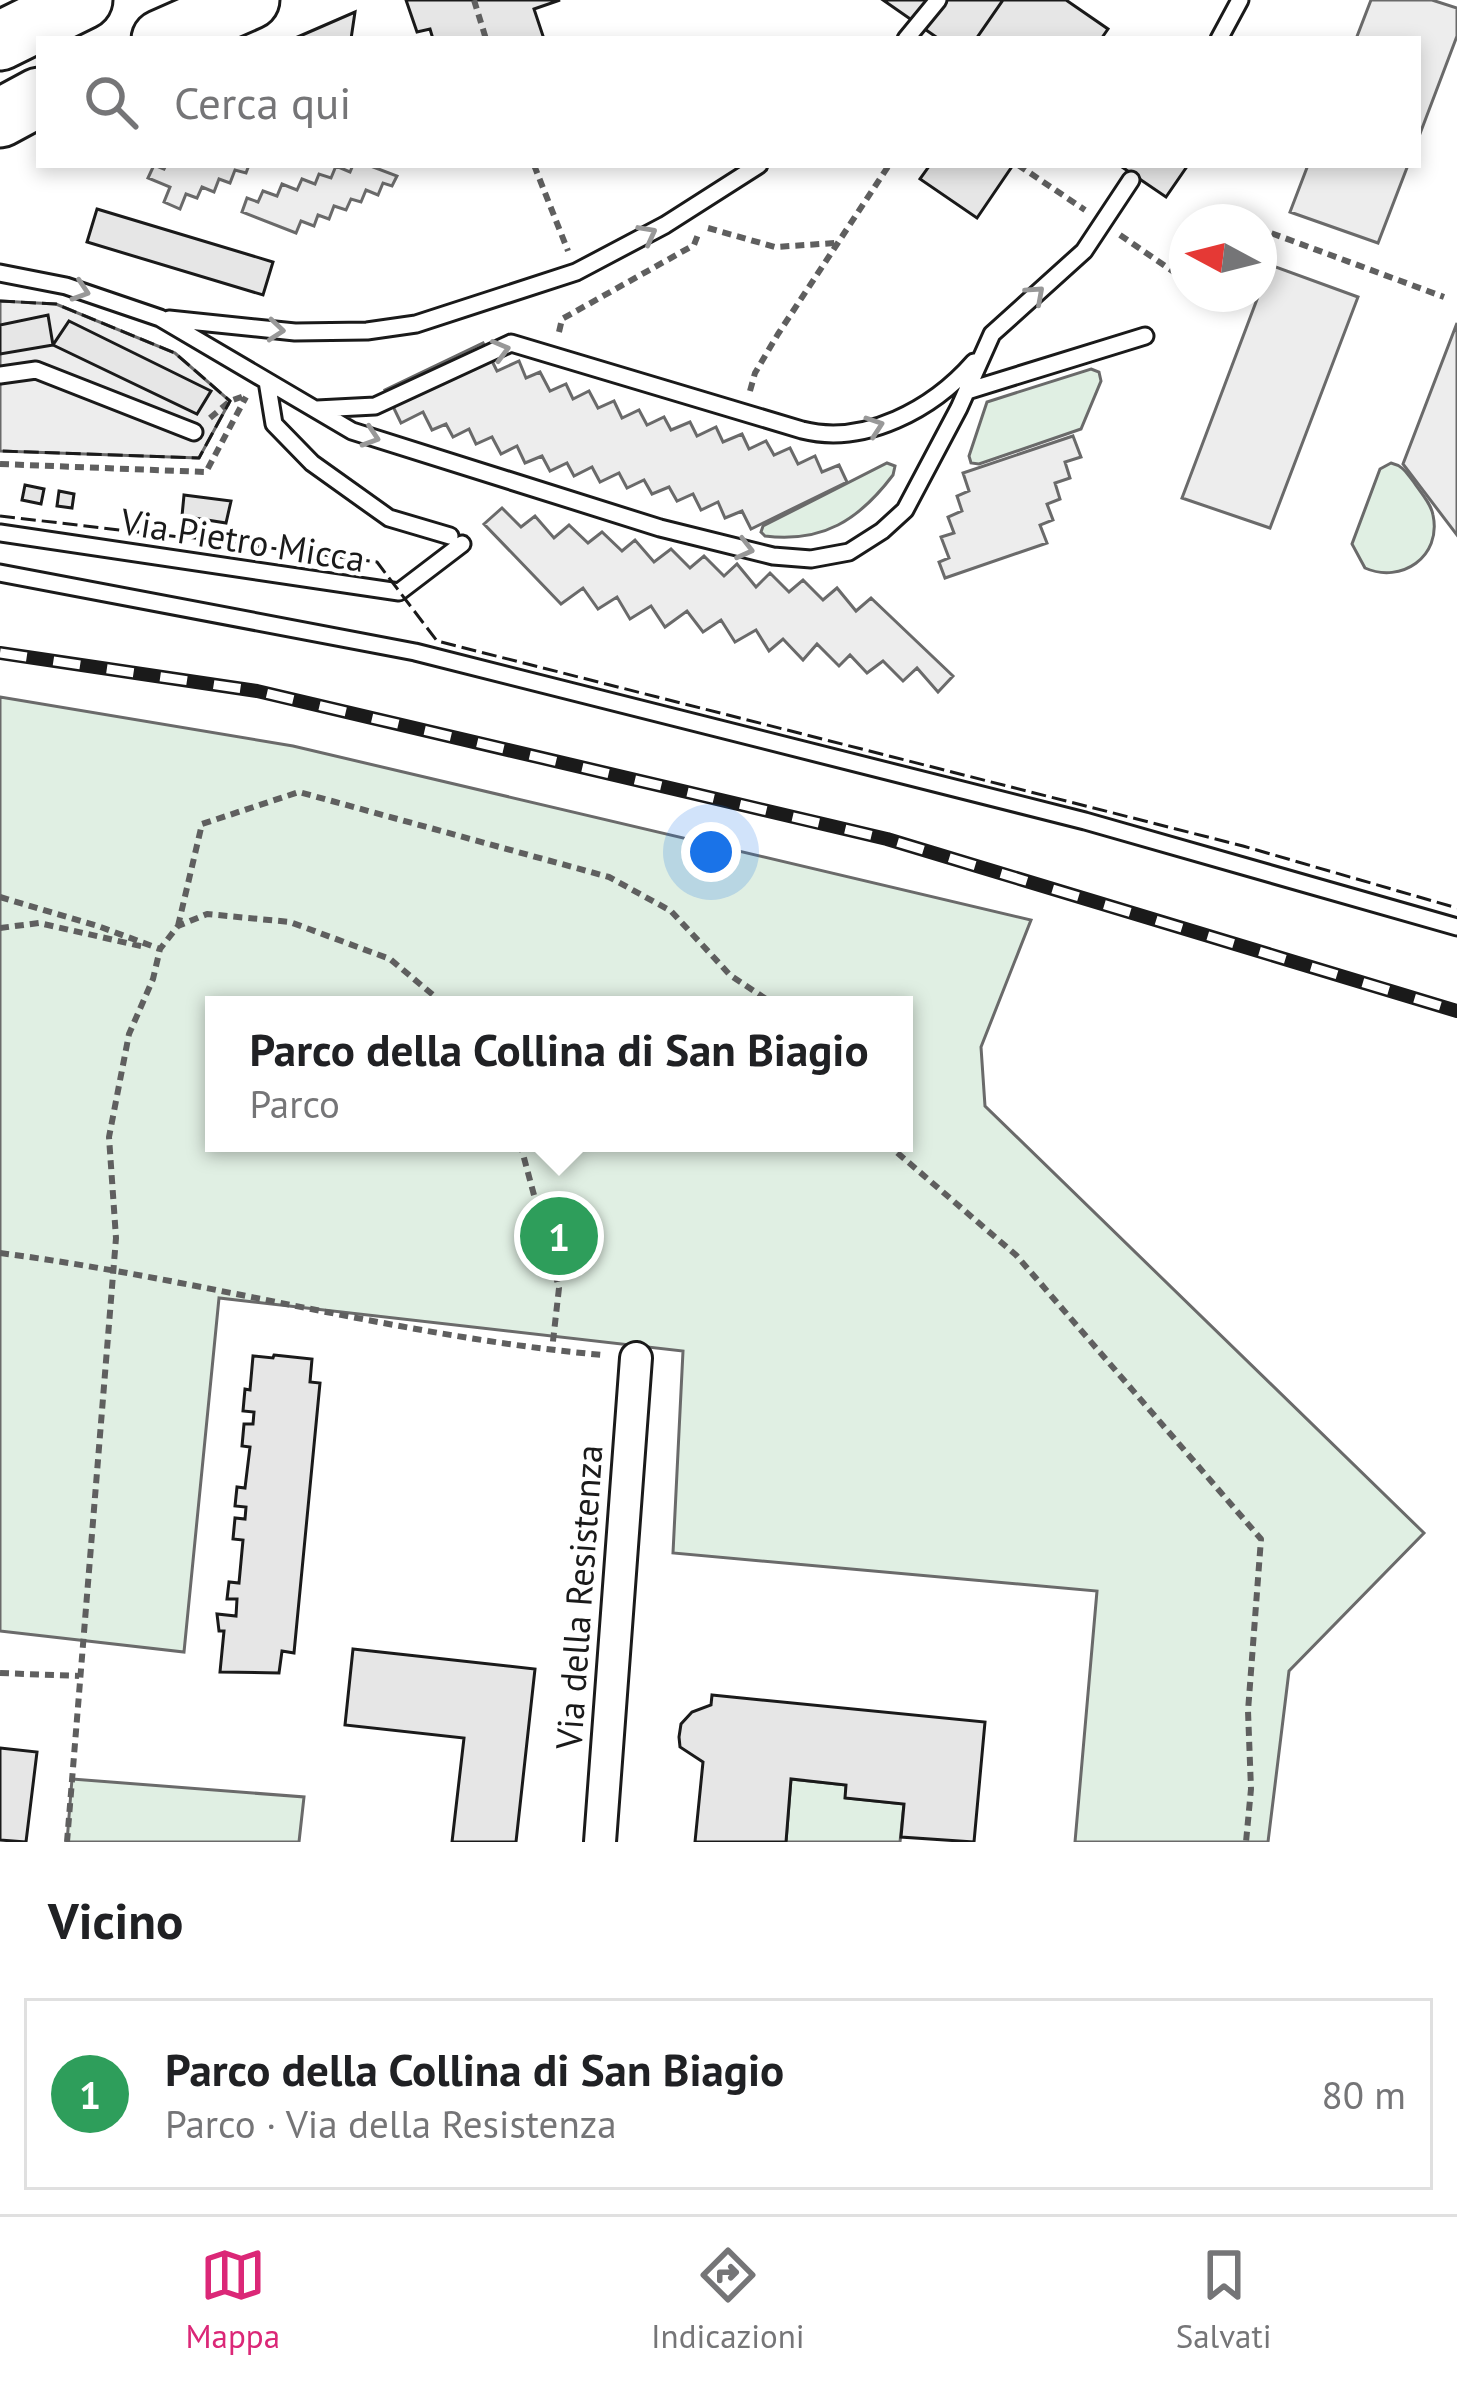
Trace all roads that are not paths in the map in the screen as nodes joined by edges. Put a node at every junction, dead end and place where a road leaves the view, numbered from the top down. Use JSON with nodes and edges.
{"nodes":[{"id":1,"x":83,"y":0,"type":"edge"},
{"id":2,"x":250,"y":0,"type":"edge"},
{"id":3,"x":938,"y":0,"type":"edge"},
{"id":4,"x":1240,"y":0,"type":"edge"},
{"id":5,"x":168,"y":36,"type":"edge"},
{"id":6,"x":908,"y":36,"type":"edge"},
{"id":7,"x":1221,"y":36,"type":"edge"},
{"id":8,"x":0,"y":41,"type":"edge"},
{"id":9,"x":36,"y":99,"type":"edge"},
{"id":10,"x":0,"y":118,"type":"edge"},
{"id":11,"x":754,"y":168,"type":"edge"},
{"id":12,"x":1131,"y":180,"type":"dead end"},
{"id":13,"x":0,"y":273,"type":"edge"},
{"id":14,"x":160,"y":318,"type":"junction"},
{"id":15,"x":1145,"y":336,"type":"dead end"},
{"id":16,"x":985,"y":350,"type":"junction"},
{"id":17,"x":0,"y":374,"type":"edge"},
{"id":18,"x":267,"y":380,"type":"junction"},
{"id":19,"x":967,"y":391,"type":"junction"},
{"id":20,"x":314,"y":409,"type":"junction"},
{"id":21,"x":194,"y":432,"type":"road end"},
{"id":22,"x":0,"y":533,"type":"edge"},
{"id":23,"x":0,"y":573,"type":"edge"},
{"id":24,"x":1457,"y":927,"type":"edge"},
{"id":25,"x":636,"y":1358,"type":"road end"},
{"id":26,"x":600,"y":1842,"type":"edge"}],
"edges":[{"from":1,"to":8,"type":"highway"},
{"from":2,"to":5,"type":"highway"},
{"from":3,"to":6,"type":"lane"},
{"from":4,"to":7,"type":"lane"},
{"from":9,"to":10,"type":"highway"},
{"from":14,"to":11,"type":"lane","one_way":true},
{"from":16,"to":12,"type":"lane","one_way":true},
{"from":13,"to":14,"type":"lane","one_way":true},
{"from":14,"to":18,"type":"lane"},
{"from":15,"to":19,"type":"lane"},
{"from":16,"to":19,"type":"lane"},
{"from":20,"to":16,"type":"lane","one_way":true},
{"from":17,"to":21,"type":"lane"},
{"from":18,"to":20,"type":"lane"},
{"from":18,"to":22,"type":"lane","name":"Via Pietro Micca"},
{"from":20,"to":19,"type":"lane","one_way":true},
{"from":23,"to":24,"type":"lane"},
{"from":25,"to":26,"type":"street","name":"Via della Resistenza"}]}
